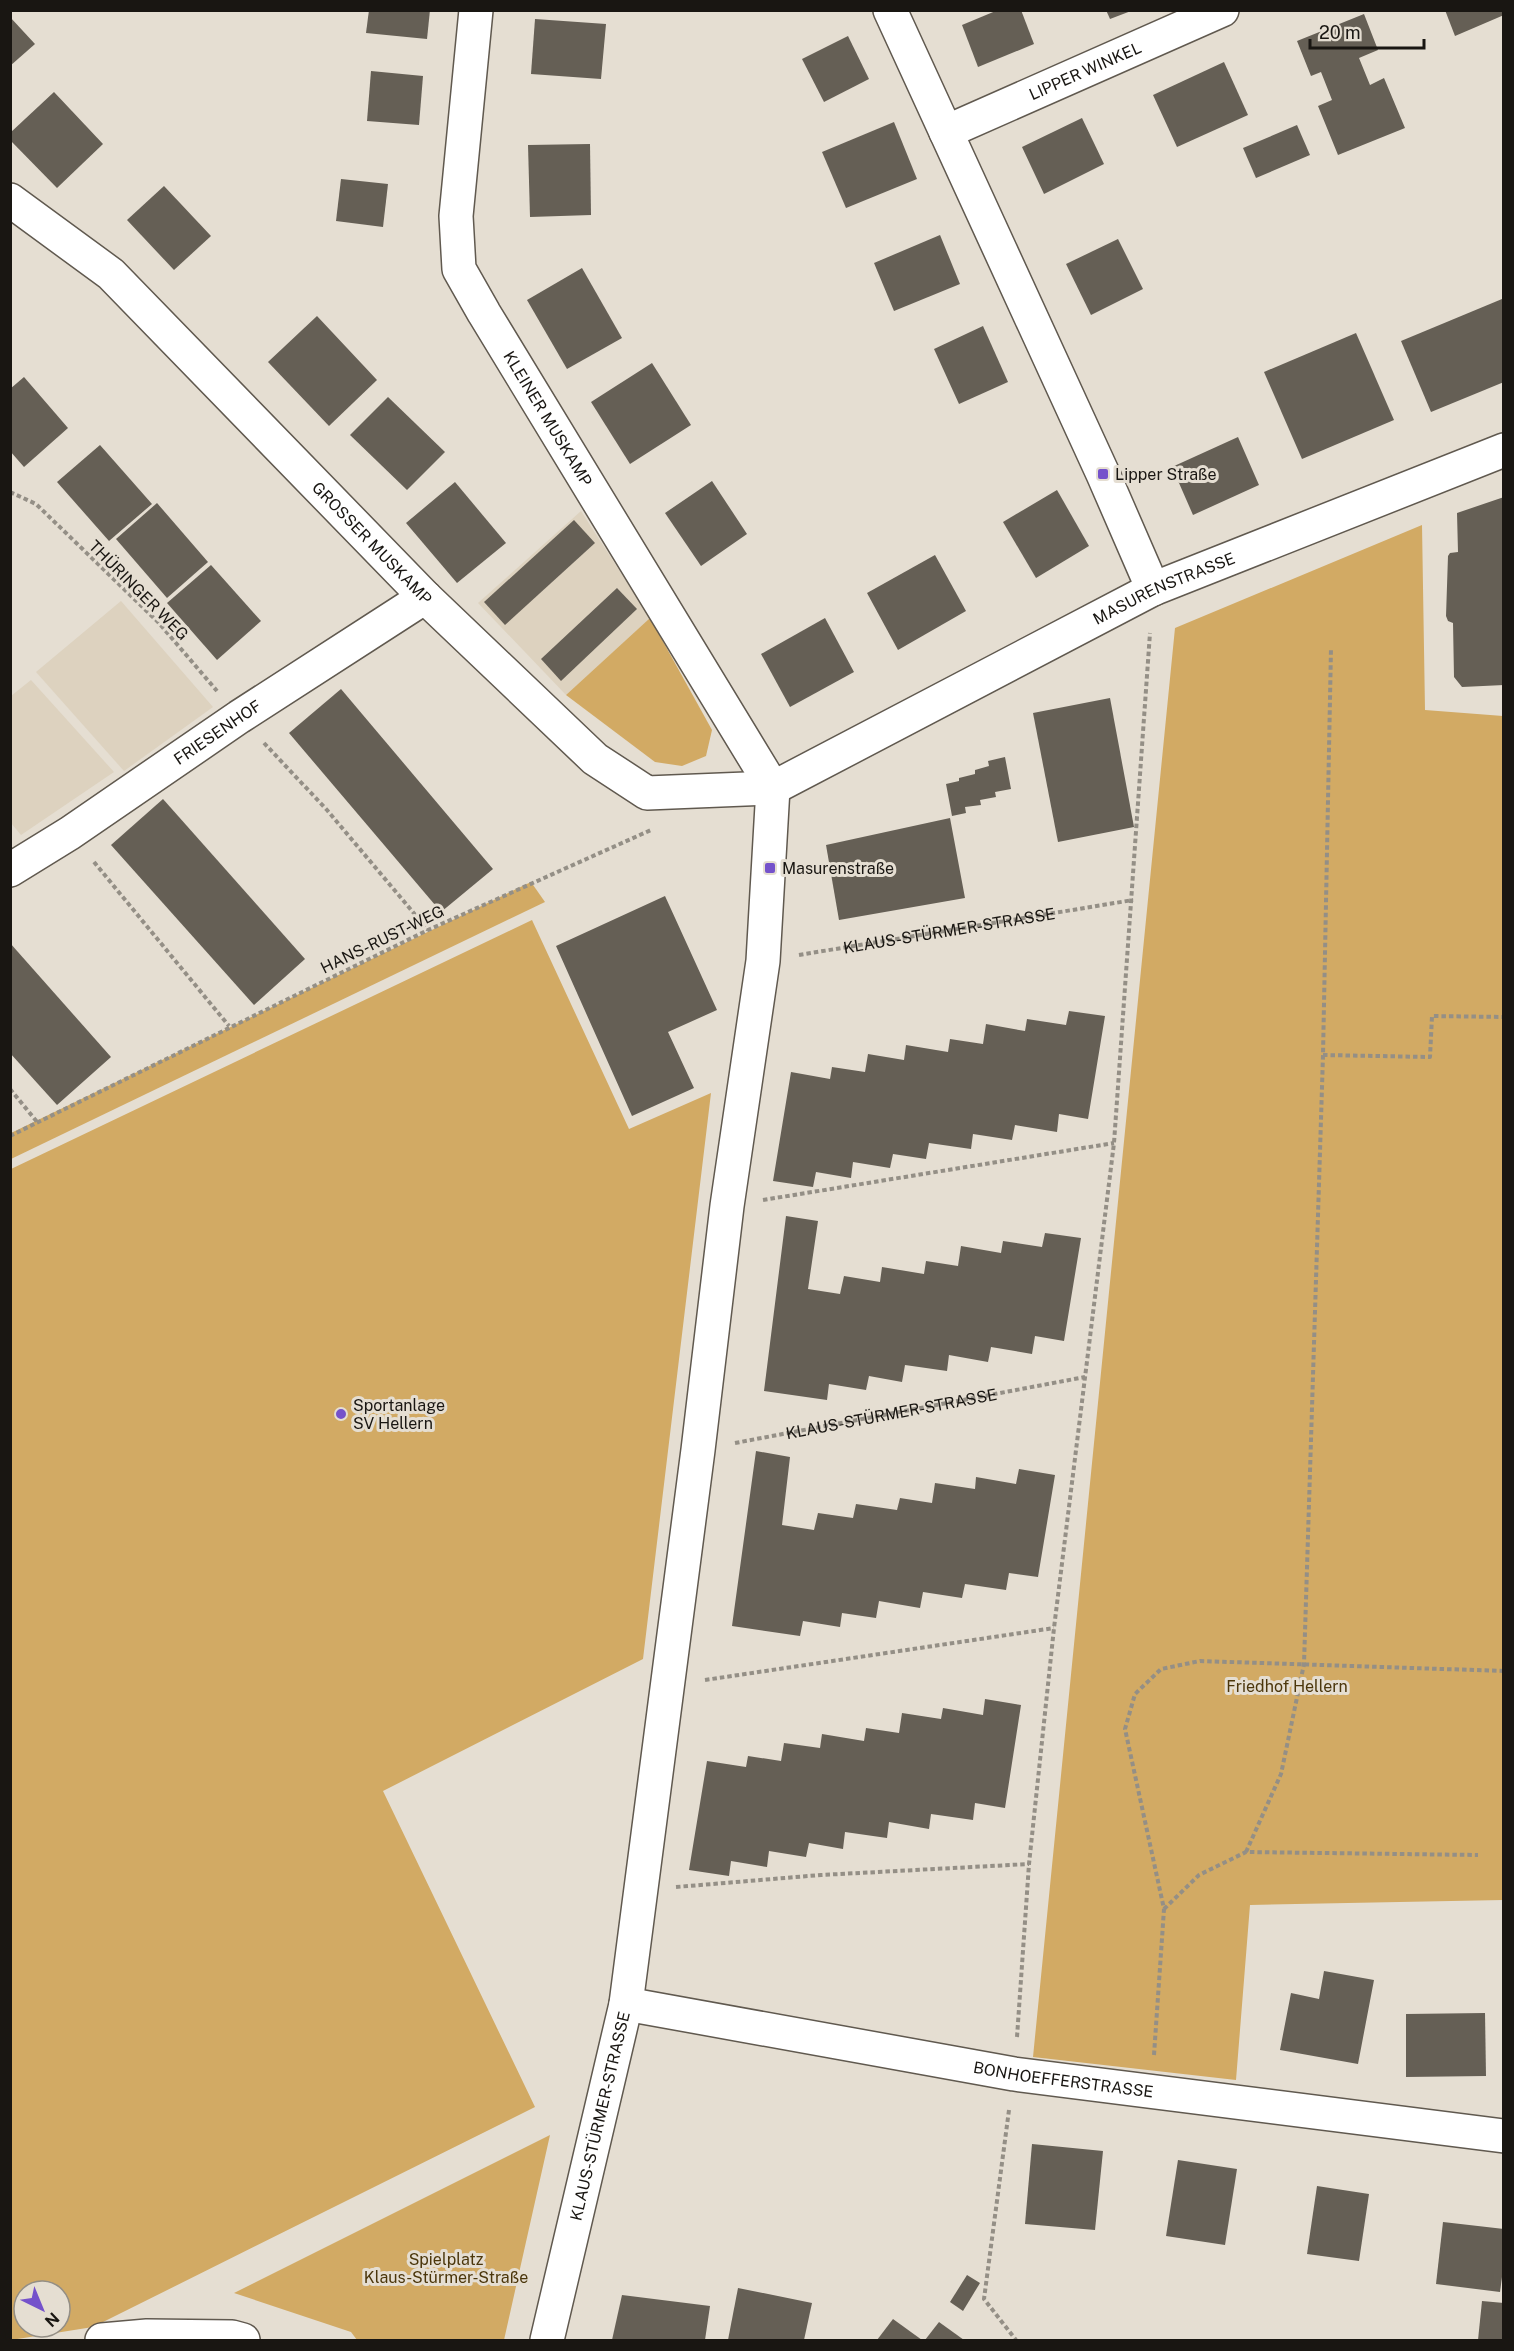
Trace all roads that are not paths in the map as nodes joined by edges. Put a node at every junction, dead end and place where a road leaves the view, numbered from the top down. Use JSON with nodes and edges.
{"nodes":[{"id":1,"x":476,"y":10,"type":"edge"},
{"id":2,"x":890,"y":10,"type":"edge"},
{"id":3,"x":1222,"y":10,"type":"edge"},
{"id":4,"x":946,"y":132,"type":"junction"},
{"id":5,"x":10,"y":200,"type":"edge"},
{"id":6,"x":1503,"y":450,"type":"edge"},
{"id":7,"x":1153,"y":589,"type":"junction"},
{"id":8,"x":425,"y":597,"type":"junction"},
{"id":9,"x":773,"y":788,"type":"junction"},
{"id":10,"x":10,"y":870,"type":"edge"},
{"id":11,"x":626,"y":2004,"type":"junction"},
{"id":12,"x":1503,"y":2136,"type":"edge"},
{"id":13,"x":102,"y":2340,"type":"edge"},
{"id":14,"x":243,"y":2340,"type":"edge"},
{"id":15,"x":548,"y":2340,"type":"edge"}],
"edges":[{"from":1,"to":9,"type":"street","name":"KLEINER MUSKAMP"},
{"from":2,"to":4,"type":"street"},
{"from":3,"to":4,"type":"street","name":"LIPPER WINKEL"},
{"from":4,"to":7,"type":"street"},
{"from":5,"to":8,"type":"street","name":"GROSSER MUSKAMP"},
{"from":6,"to":7,"type":"street","name":"MASURENSTRASSE"},
{"from":7,"to":9,"type":"street","name":"MASURENSTRASSE"},
{"from":8,"to":9,"type":"street","name":"GROSSER MUSKAMP"},
{"from":8,"to":10,"type":"street","name":"FRIESENHOF"},
{"from":9,"to":11,"type":"street","name":"KLAUS-STÜRMER-STRASSE"},
{"from":11,"to":12,"type":"street","name":"BONHOEFFERSTRASSE"},
{"from":11,"to":15,"type":"street","name":"KLAUS-STÜRMER-STRASSE"},
{"from":13,"to":14,"type":"street"}]}
